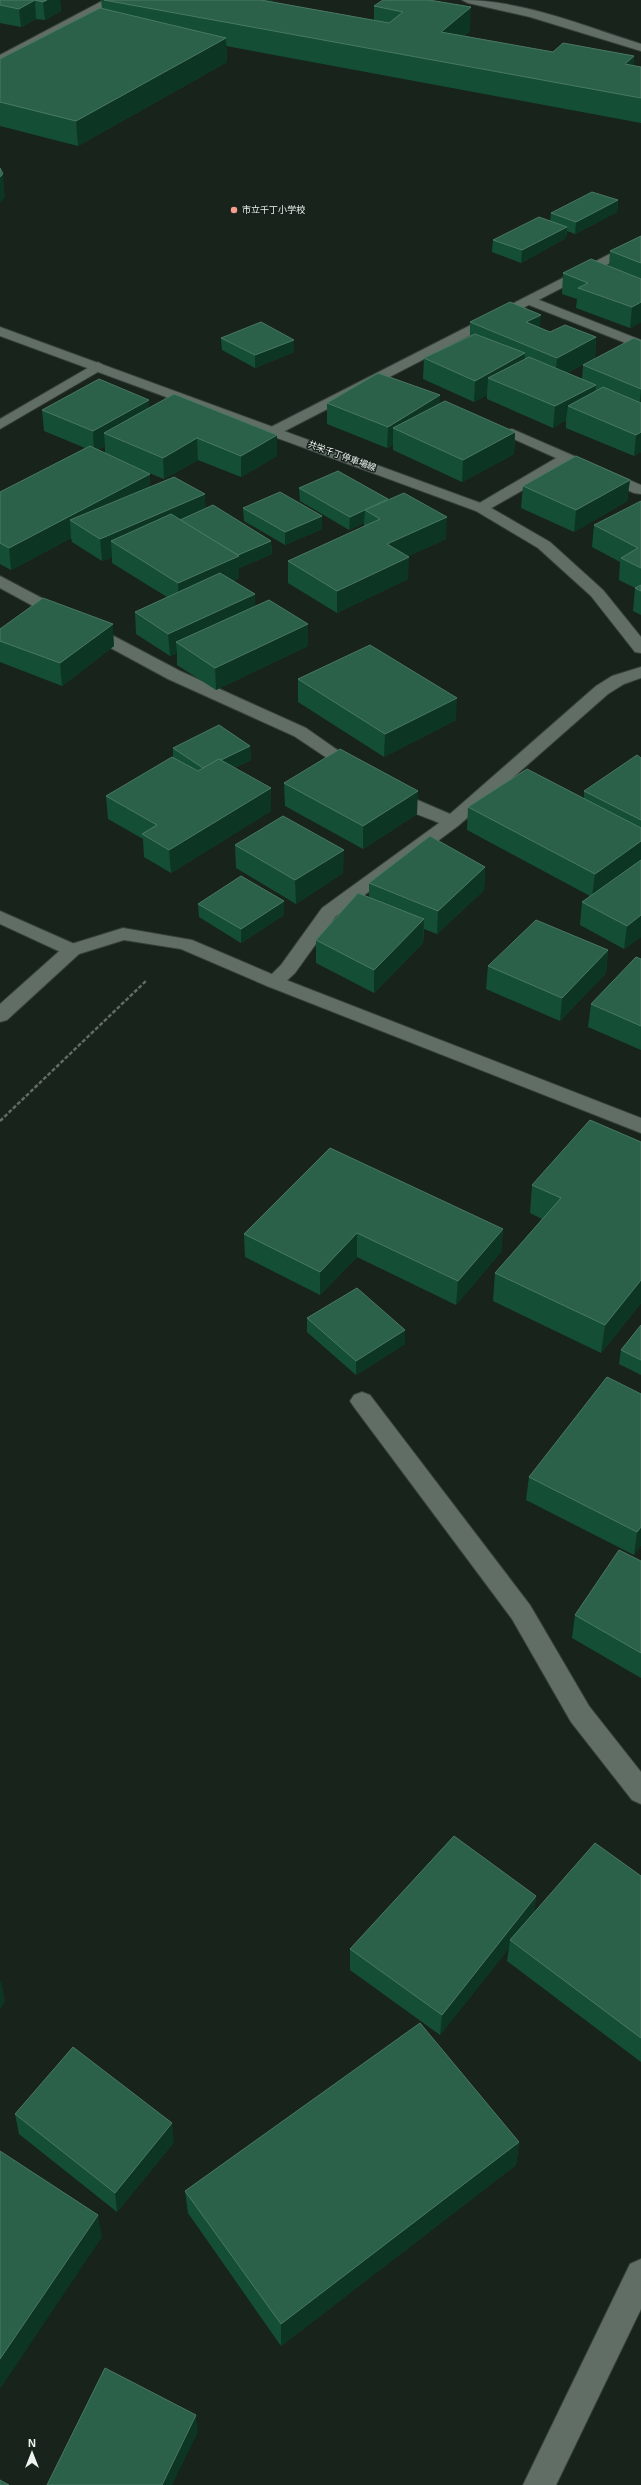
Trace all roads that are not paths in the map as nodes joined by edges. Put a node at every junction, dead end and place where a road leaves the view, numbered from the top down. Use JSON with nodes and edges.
{"nodes":[{"id":1,"x":112,"y":0,"type":"edge"},
{"id":2,"x":468,"y":0,"type":"edge"},
{"id":3,"x":641,"y":48,"type":"edge"},
{"id":4,"x":0,"y":60,"type":"edge"},
{"id":5,"x":641,"y":242,"type":"edge"},
{"id":6,"x":529,"y":300,"type":"junction"},
{"id":7,"x":0,"y":331,"type":"edge"},
{"id":8,"x":641,"y":346,"type":"edge"},
{"id":9,"x":98,"y":366,"type":"junction"},
{"id":10,"x":0,"y":425,"type":"edge"},
{"id":11,"x":274,"y":431,"type":"junction"},
{"id":12,"x":512,"y":433,"type":"edge"},
{"id":13,"x":568,"y":458,"type":"junction"},
{"id":14,"x":639,"y":490,"type":"dead end"},
{"id":15,"x":481,"y":508,"type":"junction"},
{"id":16,"x":0,"y":581,"type":"edge"},
{"id":17,"x":641,"y":648,"type":"edge"},
{"id":18,"x":641,"y":672,"type":"edge"},
{"id":19,"x":452,"y":822,"type":"junction"},
{"id":20,"x":0,"y":917,"type":"edge"},
{"id":21,"x":72,"y":950,"type":"junction"},
{"id":22,"x":274,"y":982,"type":"junction"},
{"id":23,"x":0,"y":1016,"type":"edge"},
{"id":24,"x":641,"y":1126,"type":"edge"},
{"id":25,"x":362,"y":1401,"type":"dead end"},
{"id":26,"x":641,"y":1792,"type":"edge"},
{"id":27,"x":641,"y":2276,"type":"edge"},
{"id":28,"x":539,"y":2485,"type":"edge"}],
"edges":[{"from":1,"to":4,"type":"street"},
{"from":2,"to":3,"type":"street"},
{"from":5,"to":6,"type":"street"},
{"from":6,"to":8,"type":"street"},
{"from":6,"to":11,"type":"street"},
{"from":7,"to":9,"type":"street","name":"共栄千丁停車場線"},
{"from":9,"to":10,"type":"street"},
{"from":9,"to":11,"type":"street","name":"共栄千丁停車場線"},
{"from":11,"to":15,"type":"street","name":"共栄千丁停車場線"},
{"from":12,"to":13,"type":"street"},
{"from":13,"to":14,"type":"street"},
{"from":13,"to":15,"type":"street"},
{"from":15,"to":17,"type":"street","name":"共栄千丁停車場線"},
{"from":16,"to":19,"type":"street"},
{"from":18,"to":19,"type":"street"},
{"from":19,"to":22,"type":"street"},
{"from":20,"to":21,"type":"street"},
{"from":21,"to":22,"type":"street"},
{"from":21,"to":23,"type":"street"},
{"from":22,"to":24,"type":"street"},
{"from":25,"to":26,"type":"street"},
{"from":27,"to":28,"type":"street"}]}
